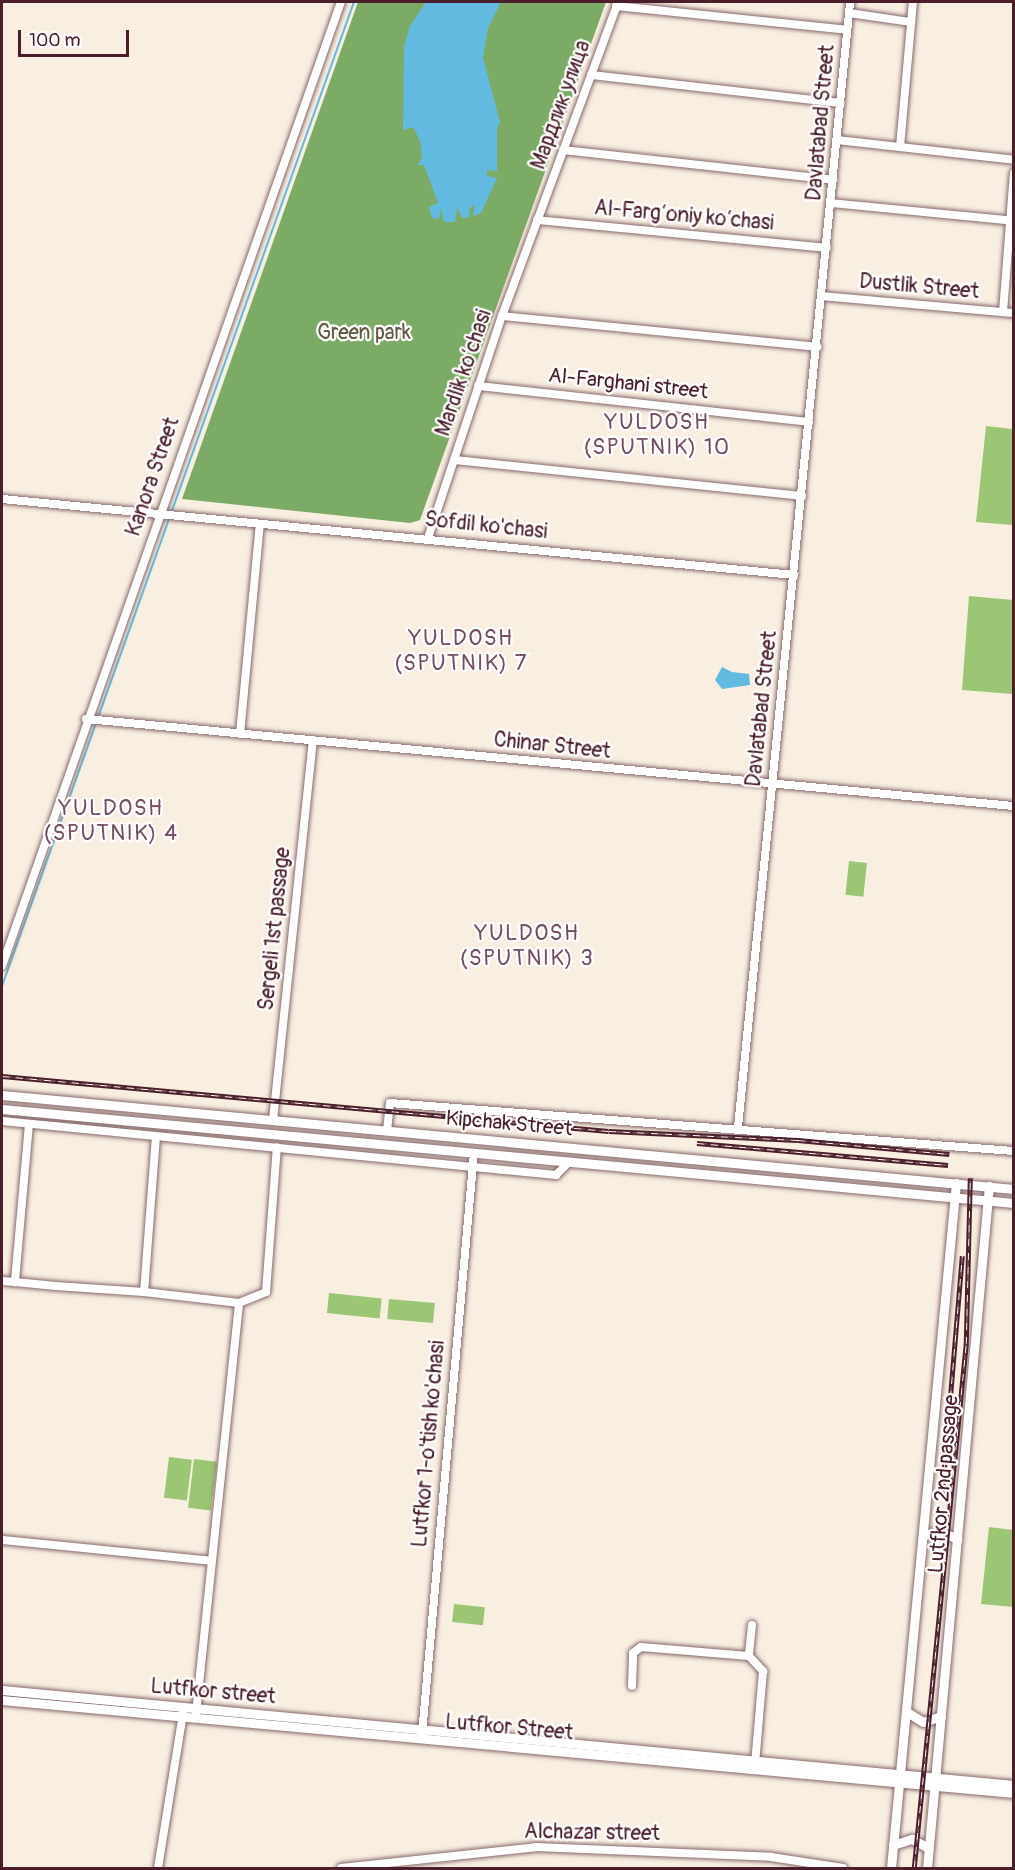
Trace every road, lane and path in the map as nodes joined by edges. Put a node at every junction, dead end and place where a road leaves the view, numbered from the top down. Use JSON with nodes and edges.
{"nodes":[{"id":1,"x":341,"y":2,"type":"edge"},
{"id":2,"x":850,"y":2,"type":"edge"},
{"id":3,"x":913,"y":2,"type":"edge"},
{"id":4,"x":617,"y":4,"type":"edge"},
{"id":5,"x":849,"y":13,"type":"junction"},
{"id":6,"x":911,"y":22,"type":"junction"},
{"id":7,"x":847,"y":30,"type":"junction"},
{"id":8,"x":591,"y":75,"type":"junction"},
{"id":9,"x":840,"y":104,"type":"junction"},
{"id":10,"x":837,"y":140,"type":"junction"},
{"id":11,"x":900,"y":147,"type":"junction"},
{"id":12,"x":563,"y":150,"type":"junction"},
{"id":13,"x":1014,"y":160,"type":"edge"},
{"id":14,"x":1014,"y":173,"type":"edge"},
{"id":15,"x":833,"y":180,"type":"junction"},
{"id":16,"x":831,"y":203,"type":"junction"},
{"id":17,"x":537,"y":220,"type":"junction"},
{"id":18,"x":1012,"y":221,"type":"edge"},
{"id":19,"x":827,"y":248,"type":"junction"},
{"id":20,"x":822,"y":296,"type":"junction"},
{"id":21,"x":1003,"y":312,"type":"junction"},
{"id":22,"x":1014,"y":313,"type":"edge"},
{"id":23,"x":502,"y":316,"type":"junction"},
{"id":24,"x":817,"y":346,"type":"junction"},
{"id":25,"x":478,"y":386,"type":"junction"},
{"id":26,"x":809,"y":422,"type":"junction"},
{"id":27,"x":454,"y":460,"type":"junction"},
{"id":28,"x":802,"y":496,"type":"junction"},
{"id":29,"x":2,"y":499,"type":"edge"},
{"id":30,"x":159,"y":515,"type":"junction"},
{"id":31,"x":260,"y":524,"type":"junction"},
{"id":32,"x":428,"y":538,"type":"junction"},
{"id":33,"x":794,"y":575,"type":"junction"},
{"id":34,"x":93,"y":720,"type":"junction"},
{"id":35,"x":240,"y":734,"type":"junction"},
{"id":36,"x":313,"y":740,"type":"junction"},
{"id":37,"x":772,"y":786,"type":"junction"},
{"id":38,"x":1014,"y":806,"type":"edge"},
{"id":39,"x":2,"y":966,"type":"edge"},
{"id":40,"x":2,"y":1095,"type":"edge"},
{"id":41,"x":2,"y":1109,"type":"edge"},
{"id":42,"x":273,"y":1120,"type":"junction"},
{"id":43,"x":2,"y":1121,"type":"edge"},
{"id":44,"x":29,"y":1124,"type":"junction"},
{"id":45,"x":738,"y":1127,"type":"junction"},
{"id":46,"x":358,"y":1128,"type":"junction"},
{"id":47,"x":387,"y":1131,"type":"junction"},
{"id":48,"x":156,"y":1136,"type":"junction"},
{"id":49,"x":357,"y":1142,"type":"junction"},
{"id":50,"x":277,"y":1147,"type":"junction"},
{"id":51,"x":571,"y":1148,"type":"junction"},
{"id":52,"x":1014,"y":1151,"type":"edge"},
{"id":53,"x":474,"y":1153,"type":"junction"},
{"id":54,"x":569,"y":1162,"type":"junction"},
{"id":55,"x":473,"y":1166,"type":"junction"},
{"id":56,"x":806,"y":1169,"type":"junction"},
{"id":57,"x":956,"y":1183,"type":"junction"},
{"id":58,"x":805,"y":1184,"type":"junction"},
{"id":59,"x":989,"y":1186,"type":"junction"},
{"id":60,"x":1014,"y":1189,"type":"edge"},
{"id":61,"x":955,"y":1198,"type":"junction"},
{"id":62,"x":988,"y":1201,"type":"junction"},
{"id":63,"x":1014,"y":1203,"type":"edge"},
{"id":64,"x":2,"y":1281,"type":"edge"},
{"id":65,"x":15,"y":1282,"type":"junction"},
{"id":66,"x":144,"y":1292,"type":"junction"},
{"id":67,"x":238,"y":1304,"type":"junction"},
{"id":68,"x":923,"y":1535,"type":"junction"},
{"id":69,"x":957,"y":1539,"type":"junction"},
{"id":70,"x":2,"y":1540,"type":"edge"},
{"id":71,"x":212,"y":1561,"type":"junction"},
{"id":72,"x":752,"y":1625,"type":"dead end"},
{"id":73,"x":749,"y":1656,"type":"junction"},
{"id":74,"x":632,"y":1686,"type":"dead end"},
{"id":75,"x":2,"y":1690,"type":"edge"},
{"id":76,"x":2,"y":1700,"type":"edge"},
{"id":77,"x":183,"y":1712,"type":"junction"},
{"id":78,"x":196,"y":1713,"type":"junction"},
{"id":79,"x":907,"y":1713,"type":"junction"},
{"id":80,"x":941,"y":1716,"type":"junction"},
{"id":81,"x":422,"y":1733,"type":"junction"},
{"id":82,"x":755,"y":1765,"type":"junction"},
{"id":83,"x":900,"y":1778,"type":"junction"},
{"id":84,"x":935,"y":1781,"type":"junction"},
{"id":85,"x":1014,"y":1785,"type":"edge"},
{"id":86,"x":1014,"y":1793,"type":"edge"},
{"id":87,"x":893,"y":1845,"type":"junction"},
{"id":88,"x":928,"y":1848,"type":"junction"},
{"id":89,"x":432,"y":1859,"type":"junction"},
{"id":90,"x":158,"y":1869,"type":"edge"},
{"id":91,"x":341,"y":1869,"type":"edge"},
{"id":92,"x":430,"y":1869,"type":"edge"},
{"id":93,"x":843,"y":1869,"type":"edge"},
{"id":94,"x":891,"y":1869,"type":"edge"},
{"id":95,"x":927,"y":1869,"type":"edge"}],
"edges":[{"from":1,"to":30,"type":"street","name":"Kanora Street"},
{"from":2,"to":5,"type":"street","name":"Davlatabad Street"},
{"from":3,"to":6,"type":"street"},
{"from":4,"to":7,"type":"street"},
{"from":4,"to":8,"type":"street","name":"Мардлик улица"},
{"from":5,"to":6,"type":"street"},
{"from":5,"to":7,"type":"street","name":"Davlatabad Street"},
{"from":6,"to":11,"type":"street"},
{"from":7,"to":9,"type":"street","name":"Davlatabad Street"},
{"from":8,"to":9,"type":"street"},
{"from":8,"to":12,"type":"street","name":"Мардлик улица"},
{"from":9,"to":10,"type":"street","name":"Davlatabad Street"},
{"from":10,"to":11,"type":"street"},
{"from":10,"to":15,"type":"street","name":"Davlatabad Street"},
{"from":11,"to":13,"type":"street"},
{"from":12,"to":15,"type":"street"},
{"from":12,"to":17,"type":"street","name":"Мардлик улица"},
{"from":14,"to":18,"type":"street"},
{"from":15,"to":16,"type":"street","name":"Davlatabad Street"},
{"from":16,"to":18,"type":"street"},
{"from":16,"to":19,"type":"street","name":"Davlatabad Street"},
{"from":17,"to":19,"type":"street","name":"Al-Farg‘oniy ko‘chasi"},
{"from":17,"to":23,"type":"street","name":"Mardlik ko‘chasi"},
{"from":18,"to":21,"type":"street"},
{"from":19,"to":20,"type":"street","name":"Davlatabad Street"},
{"from":20,"to":21,"type":"street","name":"Dustlik Street"},
{"from":20,"to":24,"type":"street","name":"Davlatabad Street"},
{"from":21,"to":22,"type":"street","name":"Dustlik Street"},
{"from":23,"to":24,"type":"street"},
{"from":23,"to":25,"type":"street","name":"Mardlik ko‘chasi"},
{"from":24,"to":26,"type":"street","name":"Davlatabad Street"},
{"from":25,"to":26,"type":"street","name":"Al-Farghani street"},
{"from":25,"to":27,"type":"street","name":"Mardlik ko‘chasi"},
{"from":26,"to":28,"type":"street","name":"Davlatabad Street"},
{"from":27,"to":28,"type":"street"},
{"from":27,"to":32,"type":"street","name":"Mardlik ko‘chasi"},
{"from":28,"to":33,"type":"street","name":"Davlatabad Street"},
{"from":29,"to":30,"type":"street"},
{"from":30,"to":31,"type":"street","name":"Sofdil ko'chasi"},
{"from":30,"to":34,"type":"street","name":"Kanora Street"},
{"from":31,"to":32,"type":"street","name":"Sofdil ko'chasi"},
{"from":31,"to":35,"type":"street"},
{"from":32,"to":33,"type":"street","name":"Sofdil ko'chasi"},
{"from":33,"to":37,"type":"street","name":"Davlatabad Street"},
{"from":34,"to":35,"type":"street","name":"Chinar Street"},
{"from":34,"to":39,"type":"street","name":"Kanora Street"},
{"from":35,"to":36,"type":"street","name":"Chinar Street"},
{"from":36,"to":37,"type":"street","name":"Chinar Street"},
{"from":36,"to":42,"type":"street","name":"Sergeli 1st passage"},
{"from":37,"to":38,"type":"street","name":"Chinar Street"},
{"from":37,"to":45,"type":"street","name":"Davlatabad Street"},
{"from":40,"to":42,"type":"main road","name":"Kipchak Street"},
{"from":41,"to":49,"type":"main road","name":"Kipchak Street"},
{"from":42,"to":46,"type":"main road","name":"Kipchak Street"},
{"from":43,"to":44,"type":"street","name":"Kipchak Street"},
{"from":44,"to":48,"type":"street","name":"Kipchak Street"},
{"from":44,"to":65,"type":"street"},
{"from":45,"to":47,"type":"street"},
{"from":45,"to":52,"type":"street"},
{"from":46,"to":47,"type":"main road","name":"Kipchak Street"},
{"from":46,"to":49,"type":"main road"},
{"from":47,"to":51,"type":"main road","name":"Kipchak Street"},
{"from":48,"to":50,"type":"street","name":"Kipchak Street"},
{"from":48,"to":66,"type":"street"},
{"from":49,"to":53,"type":"main road","name":"Kipchak Street"},
{"from":50,"to":55,"type":"street","name":"Kipchak Street"},
{"from":50,"to":67,"type":"street"},
{"from":51,"to":54,"type":"main road"},
{"from":51,"to":56,"type":"main road","name":"Kipchak Street"},
{"from":53,"to":54,"type":"main road","name":"Kipchak Street"},
{"from":53,"to":55,"type":"street","name":"Lutfkor 1-o'tish ko'chasi"},
{"from":54,"to":55,"type":"street","name":"Kipchak Street"},
{"from":54,"to":58,"type":"main road","name":"Kipchak Street"},
{"from":55,"to":81,"type":"street","name":"Lutfkor 1-o'tish ko'chasi"},
{"from":56,"to":57,"type":"main road","name":"Kipchak Street"},
{"from":56,"to":58,"type":"main road"},
{"from":57,"to":59,"type":"main road","name":"Kipchak Street"},
{"from":57,"to":61,"type":"main road","name":"Lutfkor 2nd passage"},
{"from":58,"to":61,"type":"main road","name":"Kipchak Street"},
{"from":59,"to":60,"type":"main road","name":"Kipchak Street"},
{"from":59,"to":62,"type":"main road","name":"Lutfkor 2nd passage"},
{"from":61,"to":62,"type":"main road","name":"Kipchak Street"},
{"from":61,"to":68,"type":"main road","name":"Lutfkor 2nd passage"},
{"from":62,"to":63,"type":"main road","name":"Kipchak Street"},
{"from":62,"to":69,"type":"main road","name":"Lutfkor 2nd passage"},
{"from":64,"to":65,"type":"street"},
{"from":65,"to":66,"type":"street"},
{"from":66,"to":67,"type":"street"},
{"from":67,"to":71,"type":"street"},
{"from":68,"to":69,"type":"main road"},
{"from":68,"to":79,"type":"main road","name":"Lutfkor 2nd passage"},
{"from":69,"to":80,"type":"main road","name":"Lutfkor 2nd passage"},
{"from":70,"to":71,"type":"street"},
{"from":71,"to":78,"type":"street"},
{"from":72,"to":73,"type":"street"},
{"from":73,"to":74,"type":"street"},
{"from":73,"to":82,"type":"street"},
{"from":75,"to":77,"type":"main road","name":"Lutfkor street"},
{"from":76,"to":77,"type":"main road","name":"Lutfkor Street"},
{"from":77,"to":78,"type":"main road","name":"Lutfkor street"},
{"from":77,"to":90,"type":"street"},
{"from":78,"to":81,"type":"main road","name":"Lutfkor street"},
{"from":79,"to":80,"type":"main road"},
{"from":79,"to":83,"type":"main road","name":"Lutfkor 2nd passage"},
{"from":80,"to":84,"type":"main road","name":"Lutfkor 2nd passage"},
{"from":81,"to":82,"type":"main road","name":"Lutfkor Street"},
{"from":82,"to":83,"type":"main road","name":"Lutfkor Street"},
{"from":83,"to":84,"type":"main road","name":"Lutfkor Street"},
{"from":83,"to":87,"type":"main road","name":"Lutfkor 2nd passage"},
{"from":84,"to":85,"type":"main road","name":"Lutfkor Street"},
{"from":84,"to":86,"type":"main road","name":"Lutfkor Street"},
{"from":84,"to":88,"type":"main road","name":"Lutfkor 2nd passage"},
{"from":87,"to":88,"type":"main road"},
{"from":87,"to":94,"type":"main road","name":"Lutfkor 2nd passage"},
{"from":88,"to":95,"type":"main road","name":"Lutfkor 2nd passage"},
{"from":89,"to":91,"type":"street","name":"Alchazar street"},
{"from":89,"to":92,"type":"street"},
{"from":89,"to":93,"type":"street","name":"Alchazar street"}]}
